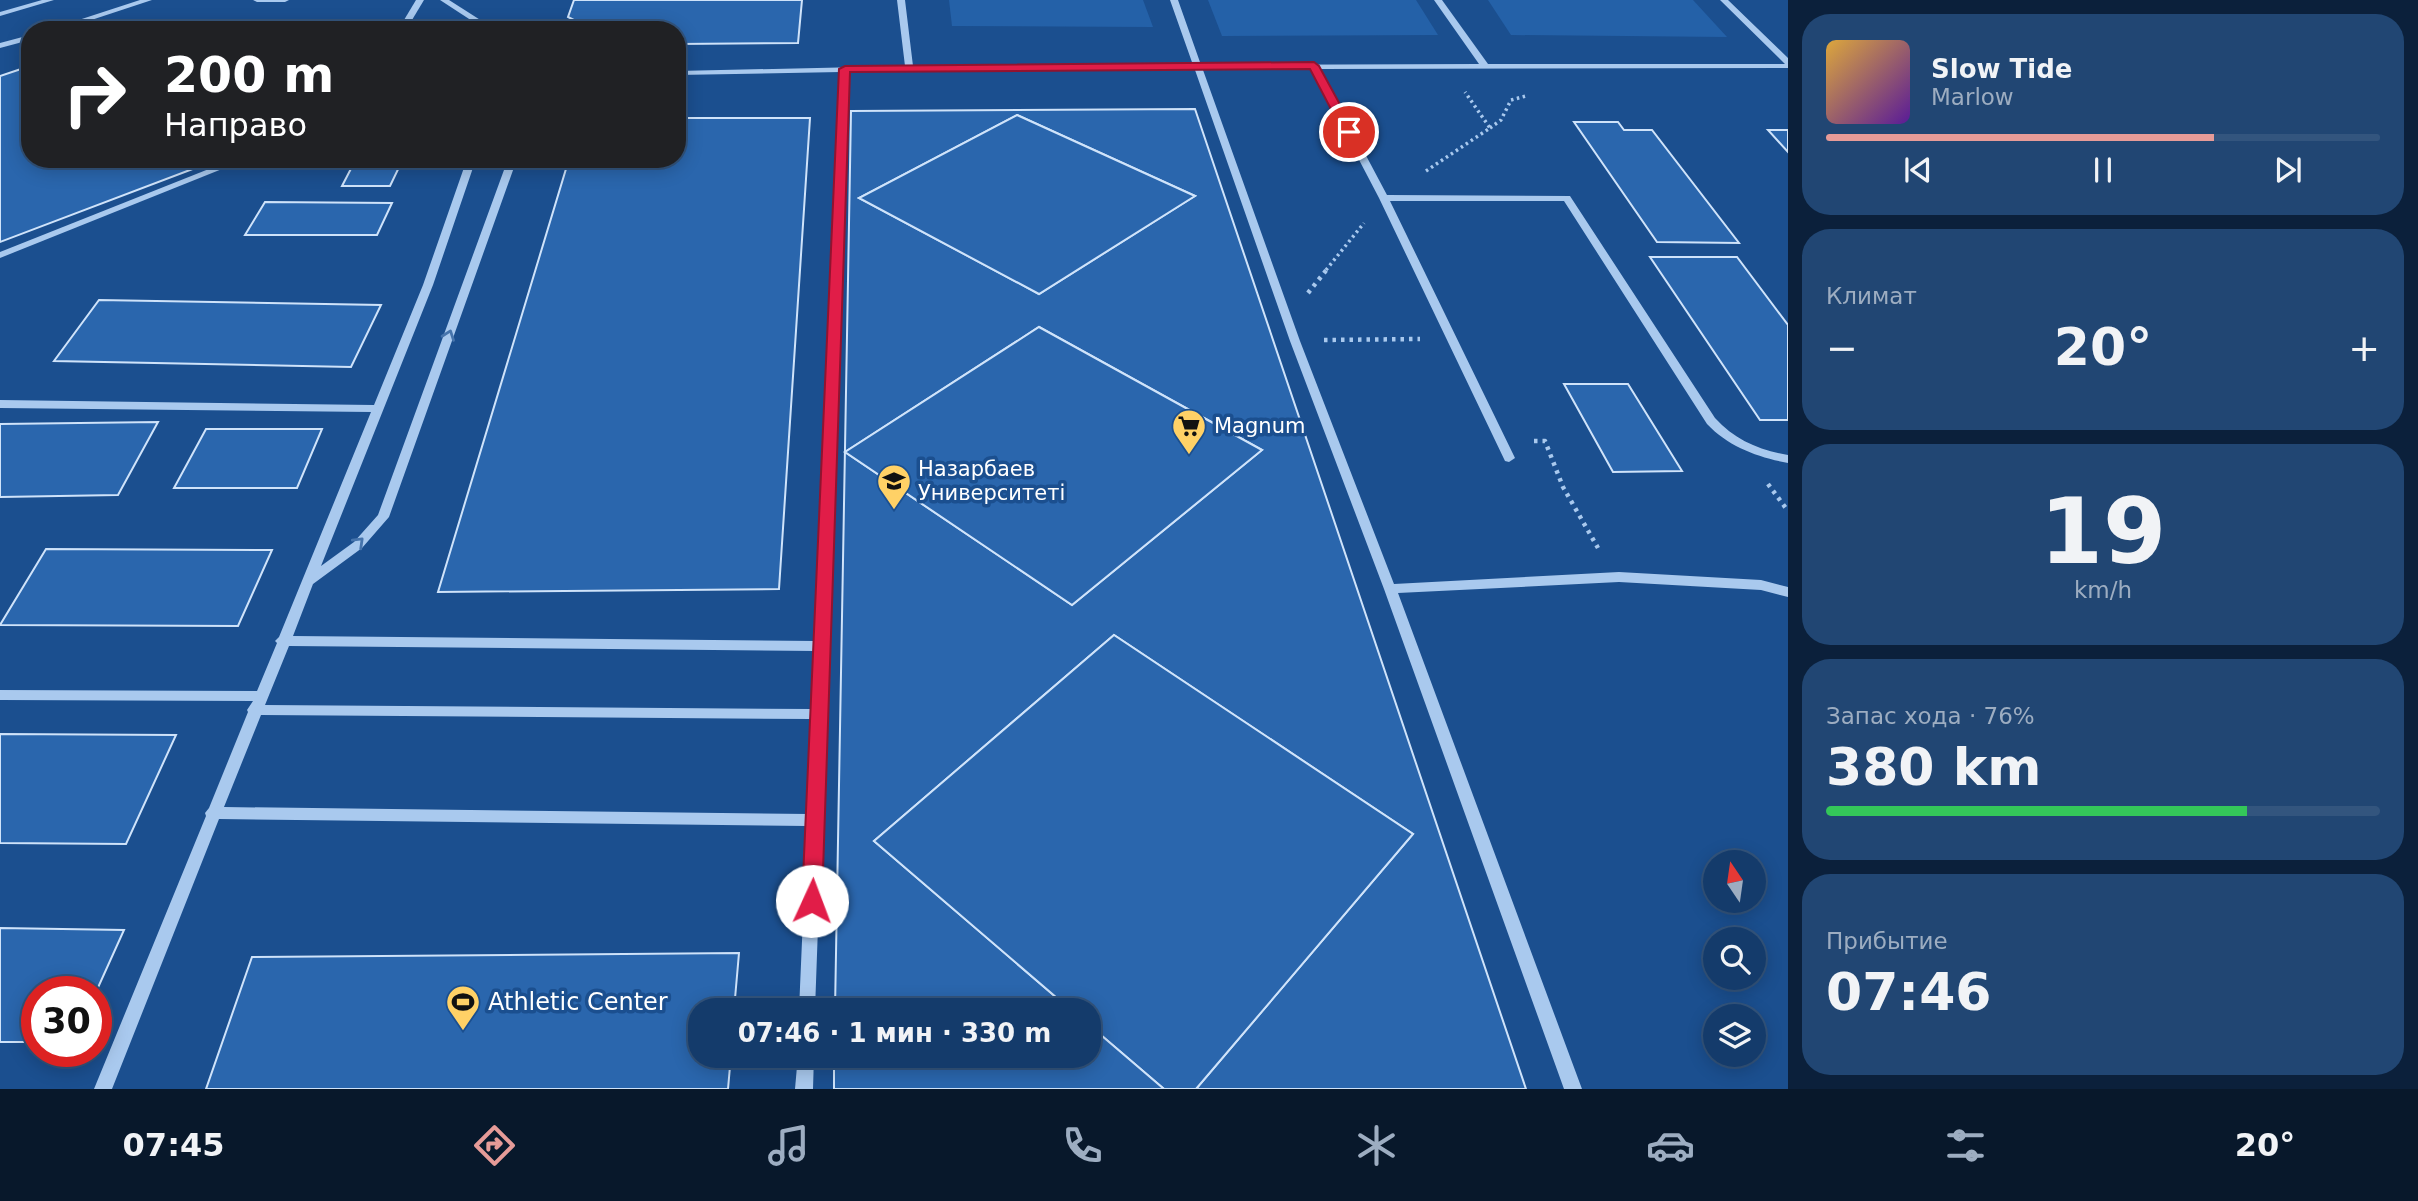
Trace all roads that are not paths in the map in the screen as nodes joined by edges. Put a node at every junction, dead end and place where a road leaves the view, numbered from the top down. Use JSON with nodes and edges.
{"nodes":[{"id":1,"x":50,"y":0,"type":"edge"},
{"id":2,"x":148,"y":0,"type":"edge"},
{"id":3,"x":257,"y":0,"type":"edge"},
{"id":4,"x":285,"y":0,"type":"edge"},
{"id":5,"x":420,"y":0,"type":"edge"},
{"id":6,"x":444,"y":0,"type":"edge"},
{"id":7,"x":901,"y":0,"type":"edge"},
{"id":8,"x":1174,"y":0,"type":"edge"},
{"id":9,"x":1438,"y":0,"type":"edge"},
{"id":10,"x":1724,"y":0,"type":"edge"},
{"id":11,"x":0,"y":14,"type":"edge"},
{"id":12,"x":81,"y":21,"type":"edge"},
{"id":13,"x":407,"y":21,"type":"edge"},
{"id":14,"x":478,"y":21,"type":"edge"},
{"id":15,"x":21,"y":40,"type":"edge"},
{"id":16,"x":0,"y":46,"type":"edge"},
{"id":17,"x":1788,"y":64,"type":"edge"},
{"id":18,"x":1484,"y":65,"type":"junction"},
{"id":19,"x":1198,"y":66,"type":"junction"},
{"id":20,"x":1314,"y":66,"type":"junction"},
{"id":21,"x":909,"y":68,"type":"junction"},
{"id":22,"x":845,"y":69,"type":"junction"},
{"id":23,"x":686,"y":73,"type":"edge"},
{"id":24,"x":220,"y":168,"type":"edge"},
{"id":25,"x":469,"y":168,"type":"edge"},
{"id":26,"x":510,"y":168,"type":"edge"},
{"id":27,"x":1384,"y":198,"type":"junction"},
{"id":28,"x":0,"y":255,"type":"edge"},
{"id":29,"x":0,"y":404,"type":"edge"},
{"id":30,"x":377,"y":409,"type":"junction"},
{"id":31,"x":1508,"y":458,"type":"dead end"},
{"id":32,"x":1788,"y":459,"type":"edge"},
{"id":33,"x":306,"y":583,"type":"junction"},
{"id":34,"x":1390,"y":589,"type":"junction"},
{"id":35,"x":1788,"y":592,"type":"edge"},
{"id":36,"x":282,"y":641,"type":"junction"},
{"id":37,"x":822,"y":646,"type":"junction"},
{"id":38,"x":0,"y":695,"type":"edge"},
{"id":39,"x":260,"y":696,"type":"junction"},
{"id":40,"x":254,"y":710,"type":"junction"},
{"id":41,"x":820,"y":714,"type":"junction"},
{"id":42,"x":212,"y":813,"type":"junction"},
{"id":43,"x":815,"y":820,"type":"junction"},
{"id":44,"x":808,"y":998,"type":"edge"},
{"id":45,"x":805,"y":1068,"type":"edge"},
{"id":46,"x":103,"y":1089,"type":"edge"},
{"id":47,"x":804,"y":1089,"type":"edge"},
{"id":48,"x":1573,"y":1089,"type":"edge"}],
"edges":[{"from":1,"to":11,"type":"lane"},
{"from":2,"to":12,"type":"street"},
{"from":3,"to":4,"type":"street"},
{"from":5,"to":13,"type":"street"},
{"from":6,"to":14,"type":"street"},
{"from":7,"to":21,"type":"street"},
{"from":8,"to":19,"type":"lane"},
{"from":9,"to":18,"type":"lane"},
{"from":10,"to":17,"type":"street"},
{"from":15,"to":16,"type":"street"},
{"from":17,"to":18,"type":"street"},
{"from":18,"to":20,"type":"street"},
{"from":19,"to":20,"type":"street"},
{"from":19,"to":21,"type":"street"},
{"from":19,"to":34,"type":"street"},
{"from":20,"to":27,"type":"lane"},
{"from":21,"to":22,"type":"lane"},
{"from":22,"to":23,"type":"lane"},
{"from":22,"to":37,"type":"street"},
{"from":24,"to":28,"type":"lane"},
{"from":25,"to":30,"type":"street"},
{"from":33,"to":26,"type":"street","one_way":true},
{"from":27,"to":31,"type":"lane"},
{"from":27,"to":32,"type":"street"},
{"from":29,"to":30,"type":"street"},
{"from":30,"to":33,"type":"street"},
{"from":33,"to":36,"type":"street"},
{"from":34,"to":35,"type":"street"},
{"from":34,"to":48,"type":"street"},
{"from":36,"to":37,"type":"street"},
{"from":36,"to":39,"type":"street"},
{"from":37,"to":41,"type":"street"},
{"from":38,"to":39,"type":"street"},
{"from":39,"to":40,"type":"street"},
{"from":40,"to":41,"type":"street"},
{"from":40,"to":42,"type":"street"},
{"from":41,"to":43,"type":"street"},
{"from":42,"to":43,"type":"street"},
{"from":42,"to":46,"type":"street"},
{"from":43,"to":44,"type":"street"},
{"from":45,"to":47,"type":"street"}]}
